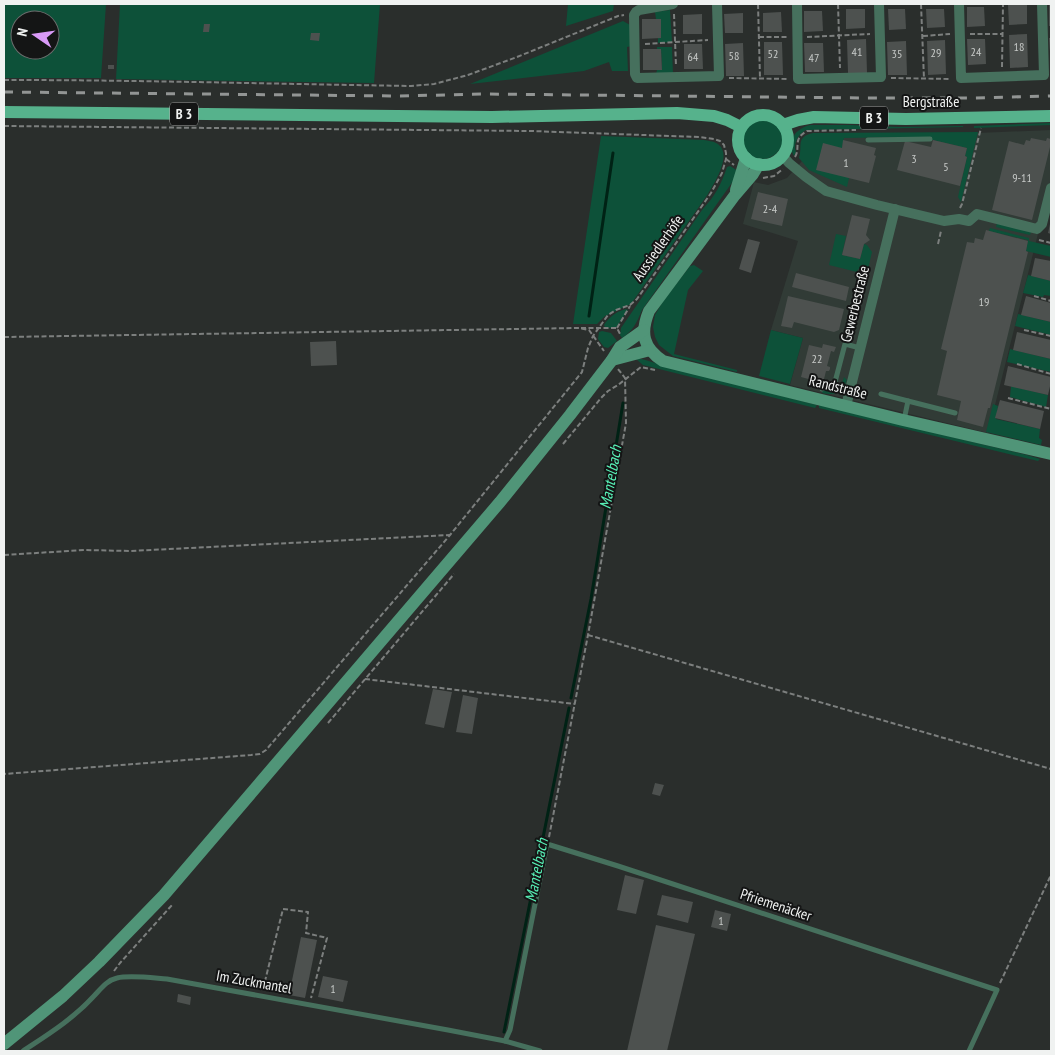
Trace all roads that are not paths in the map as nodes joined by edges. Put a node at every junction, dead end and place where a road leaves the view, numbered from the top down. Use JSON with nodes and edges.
{"nodes":[{"id":1,"x":717,"y":4,"type":"edge"},
{"id":2,"x":797,"y":4,"type":"edge"},
{"id":3,"x":880,"y":4,"type":"edge"},
{"id":4,"x":959,"y":4,"type":"edge"},
{"id":5,"x":1042,"y":4,"type":"edge"},
{"id":6,"x":673,"y":8,"type":"edge"},
{"id":7,"x":4,"y":112,"type":"edge"},
{"id":8,"x":1051,"y":116,"type":"edge"},
{"id":9,"x":783,"y":125,"type":"junction"},
{"id":10,"x":741,"y":127,"type":"junction"},
{"id":11,"x":930,"y":139,"type":"dead end"},
{"id":12,"x":868,"y":140,"type":"dead end"},
{"id":13,"x":782,"y":155,"type":"junction"},
{"id":14,"x":746,"y":158,"type":"junction"},
{"id":15,"x":759,"y":164,"type":"junction"},
{"id":16,"x":1051,"y":188,"type":"edge"},
{"id":17,"x":735,"y":195,"type":"junction"},
{"id":18,"x":895,"y":210,"type":"junction"},
{"id":19,"x":644,"y":326,"type":"junction"},
{"id":20,"x":860,"y":348,"type":"junction"},
{"id":21,"x":650,"y":350,"type":"junction"},
{"id":22,"x":612,"y":360,"type":"junction"},
{"id":23,"x":822,"y":389,"type":"dead end"},
{"id":24,"x":881,"y":394,"type":"dead end"},
{"id":25,"x":908,"y":401,"type":"junction"},
{"id":26,"x":846,"y":406,"type":"junction"},
{"id":27,"x":955,"y":413,"type":"dead end"},
{"id":28,"x":903,"y":420,"type":"junction"},
{"id":29,"x":1051,"y":454,"type":"edge"},
{"id":30,"x":505,"y":1041,"type":"junction"},
{"id":31,"x":4,"y":1044,"type":"edge"},
{"id":32,"x":23,"y":1051,"type":"edge"},
{"id":33,"x":540,"y":1051,"type":"edge"},
{"id":34,"x":969,"y":1051,"type":"edge"}],
"edges":[{"from":1,"to":6,"type":"street"},
{"from":2,"to":3,"type":"street"},
{"from":4,"to":5,"type":"street"},
{"from":7,"to":10,"type":"main road","number":"B 3"},
{"from":8,"to":9,"type":"main road","name":"Bergstraße","number":"B 3"},
{"from":9,"to":10,"type":"main road"},
{"from":9,"to":13,"type":"main road"},
{"from":10,"to":14,"type":"main road"},
{"from":11,"to":12,"type":"lane"},
{"from":13,"to":15,"type":"main road"},
{"from":13,"to":18,"type":"street"},
{"from":14,"to":15,"type":"main road"},
{"from":14,"to":17,"type":"street"},
{"from":15,"to":17,"type":"street"},
{"from":16,"to":18,"type":"street"},
{"from":17,"to":19,"type":"street"},
{"from":18,"to":20,"type":"street","name":"Gewerbestraße"},
{"from":19,"to":21,"type":"street"},
{"from":19,"to":22,"type":"street"},
{"from":20,"to":23,"type":"lane"},
{"from":20,"to":26,"type":"street","name":"Gewerbestraße"},
{"from":21,"to":22,"type":"street"},
{"from":21,"to":26,"type":"street","name":"Randstraße"},
{"from":22,"to":31,"type":"street"},
{"from":24,"to":25,"type":"lane"},
{"from":25,"to":27,"type":"lane"},
{"from":25,"to":28,"type":"lane"},
{"from":26,"to":28,"type":"street","name":"Randstraße"},
{"from":28,"to":29,"type":"street","name":"Randstraße"},
{"from":30,"to":32,"type":"lane","name":"Im Zuckmantel"},
{"from":30,"to":33,"type":"lane","name":"Im Zuckmantel"},
{"from":30,"to":34,"type":"lane","name":"Pfriemenäcker"}]}
